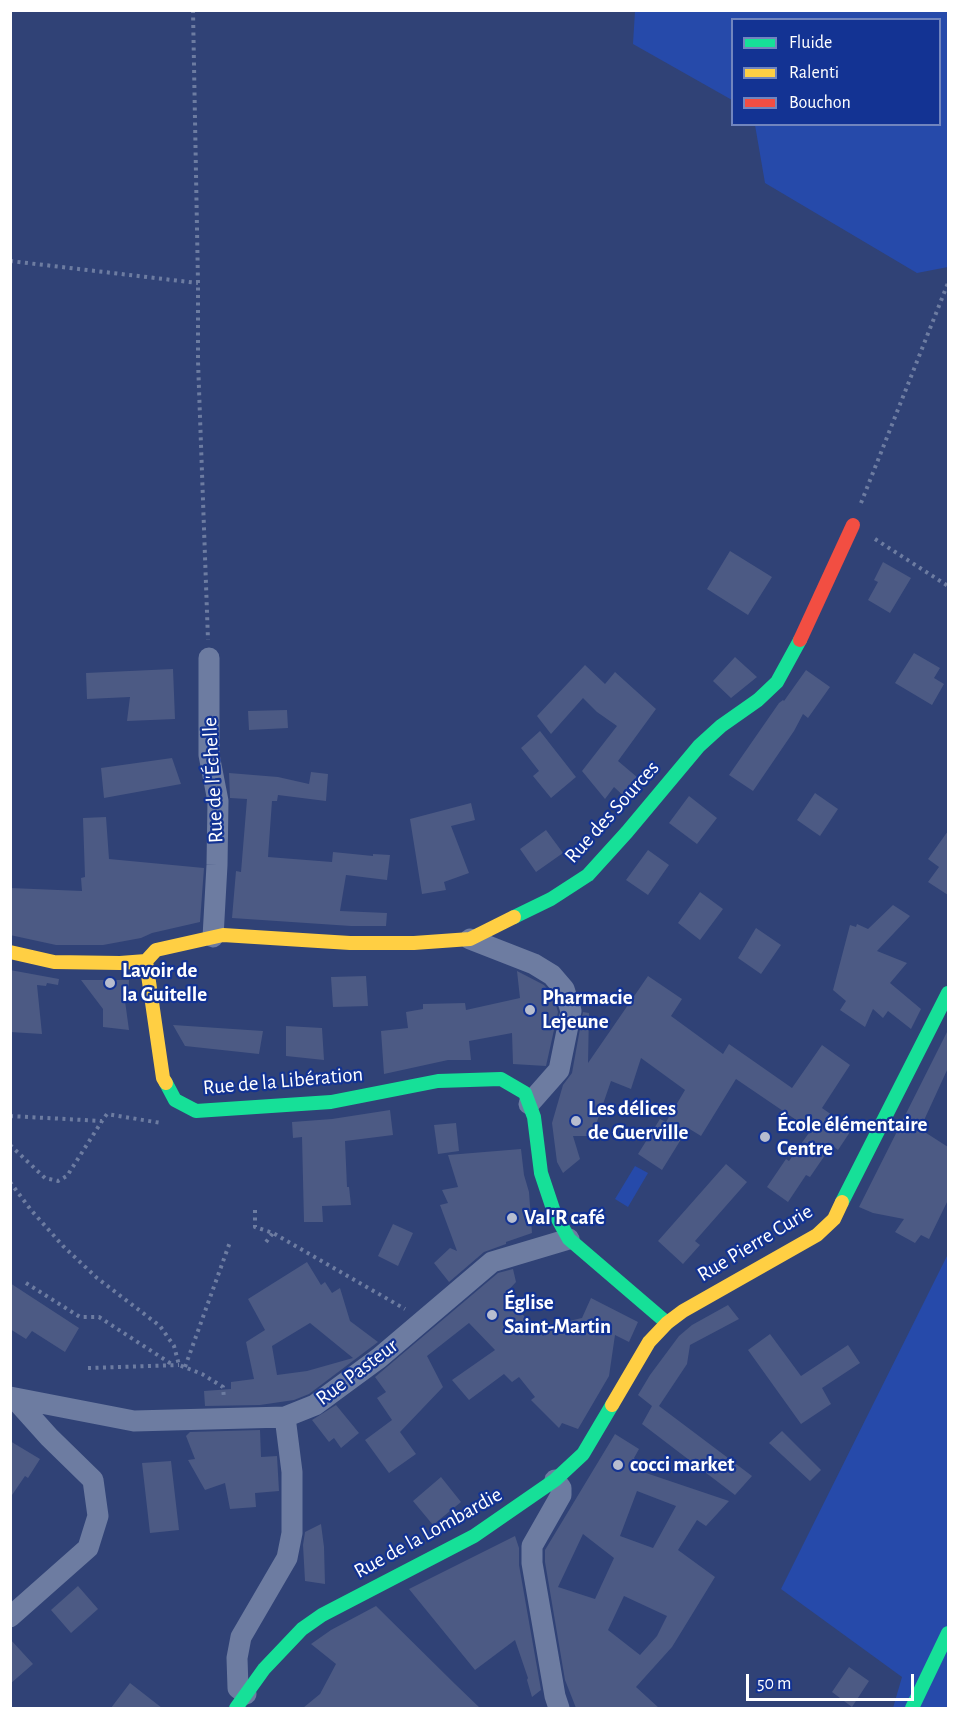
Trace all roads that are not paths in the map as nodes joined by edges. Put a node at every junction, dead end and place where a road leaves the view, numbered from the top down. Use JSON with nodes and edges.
{"nodes":[{"id":1,"x":853,"y":525,"type":"road end"},
{"id":2,"x":209,"y":658,"type":"road end"},
{"id":3,"x":213,"y":937,"type":"junction"},
{"id":4,"x":470,"y":939,"type":"junction"},
{"id":5,"x":10,"y":952,"type":"edge"},
{"id":6,"x":146,"y":961,"type":"junction"},
{"id":7,"x":948,"y":993,"type":"edge"},
{"id":8,"x":529,"y":1104,"type":"junction"},
{"id":9,"x":569,"y":1239,"type":"junction"},
{"id":10,"x":667,"y":1323,"type":"junction"},
{"id":11,"x":12,"y":1398,"type":"edge"},
{"id":12,"x":285,"y":1417,"type":"junction"},
{"id":13,"x":555,"y":1480,"type":"junction"},
{"id":14,"x":10,"y":1617,"type":"edge"},
{"id":15,"x":948,"y":1633,"type":"edge"},
{"id":16,"x":241,"y":1701,"type":"edge"},
{"id":17,"x":559,"y":1708,"type":"edge"},
{"id":18,"x":912,"y":1708,"type":"edge"}],
"edges":[{"from":1,"to":4,"type":"street","name":"Rue des Sources"},
{"from":2,"to":3,"type":"street","name":"Rue de l'Échelle"},
{"from":3,"to":4,"type":"street","name":"Rue des Sources"},
{"from":3,"to":6,"type":"street"},
{"from":4,"to":8,"type":"street"},
{"from":5,"to":6,"type":"street"},
{"from":6,"to":8,"type":"street","name":"Rue de la Libération"},
{"from":7,"to":10,"type":"street","name":"Rue Pierre Curie"},
{"from":8,"to":9,"type":"street"},
{"from":9,"to":10,"type":"street"},
{"from":9,"to":12,"type":"street","name":"Rue Pasteur"},
{"from":10,"to":13,"type":"street","name":"Rue de la Lombardie"},
{"from":11,"to":12,"type":"street","name":"Rue Pasteur"},
{"from":11,"to":14,"type":"street"},
{"from":12,"to":16,"type":"street"},
{"from":13,"to":16,"type":"street","name":"Rue de la Lombardie"},
{"from":13,"to":17,"type":"street"},
{"from":15,"to":18,"type":"street"}]}
